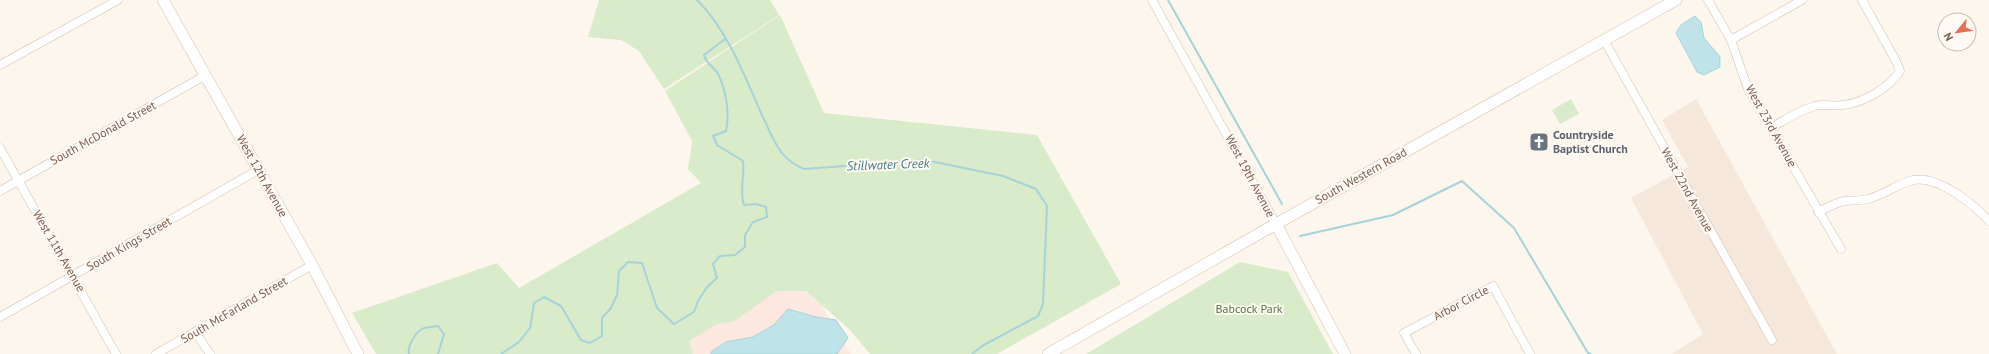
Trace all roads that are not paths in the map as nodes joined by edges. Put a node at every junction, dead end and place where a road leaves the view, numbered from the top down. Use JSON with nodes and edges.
{"nodes":[{"id":1,"x":118,"y":0,"type":"edge"},
{"id":2,"x":163,"y":0,"type":"edge"},
{"id":3,"x":1152,"y":0,"type":"edge"},
{"id":4,"x":1676,"y":0,"type":"edge"},
{"id":5,"x":1708,"y":0,"type":"edge"},
{"id":6,"x":1802,"y":0,"type":"edge"},
{"id":7,"x":1862,"y":0,"type":"edge"},
{"id":8,"x":1604,"y":40,"type":"junction"},
{"id":9,"x":1731,"y":40,"type":"junction"},
{"id":10,"x":0,"y":65,"type":"edge"},
{"id":11,"x":206,"y":75,"type":"junction"},
{"id":12,"x":1771,"y":128,"type":"junction"},
{"id":13,"x":0,"y":148,"type":"edge"},
{"id":14,"x":258,"y":170,"type":"junction"},
{"id":15,"x":19,"y":180,"type":"junction"},
{"id":16,"x":0,"y":191,"type":"edge"},
{"id":17,"x":1818,"y":212,"type":"junction"},
{"id":18,"x":1989,"y":221,"type":"edge"},
{"id":19,"x":1276,"y":224,"type":"junction"},
{"id":20,"x":1841,"y":249,"type":"dead end"},
{"id":21,"x":312,"y":266,"type":"junction"},
{"id":22,"x":73,"y":276,"type":"junction"},
{"id":23,"x":0,"y":317,"type":"edge"},
{"id":24,"x":195,"y":332,"type":"junction"},
{"id":25,"x":1772,"y":340,"type":"dead end"},
{"id":26,"x":116,"y":354,"type":"edge"},
{"id":27,"x":156,"y":354,"type":"edge"},
{"id":28,"x":210,"y":354,"type":"edge"},
{"id":29,"x":358,"y":354,"type":"edge"},
{"id":30,"x":1048,"y":354,"type":"edge"},
{"id":31,"x":1345,"y":354,"type":"edge"},
{"id":32,"x":1416,"y":354,"type":"edge"},
{"id":33,"x":1530,"y":354,"type":"edge"}],
"edges":[{"from":1,"to":10,"type":"street"},
{"from":2,"to":11,"type":"main road","name":"West 12th Avenue"},
{"from":3,"to":19,"type":"street","name":"West 19th Avenue"},
{"from":4,"to":8,"type":"main road","name":"South Western Road"},
{"from":5,"to":9,"type":"street","name":"West 23rd Avenue"},
{"from":6,"to":9,"type":"street"},
{"from":7,"to":12,"type":"street"},
{"from":8,"to":19,"type":"main road","name":"South Western Road"},
{"from":8,"to":25,"type":"street","name":"West 22nd Avenue"},
{"from":9,"to":12,"type":"street","name":"West 23rd Avenue"},
{"from":11,"to":14,"type":"main road","name":"West 12th Avenue"},
{"from":11,"to":15,"type":"street","name":"South McDonald Street"},
{"from":12,"to":17,"type":"street","name":"West 23rd Avenue"},
{"from":13,"to":15,"type":"street","name":"West 11th Avenue"},
{"from":14,"to":21,"type":"main road","name":"West 12th Avenue"},
{"from":14,"to":22,"type":"street","name":"South Kings Street"},
{"from":15,"to":16,"type":"street","name":"South McDonald Street"},
{"from":15,"to":22,"type":"street","name":"West 11th Avenue"},
{"from":17,"to":18,"type":"street"},
{"from":17,"to":20,"type":"street","name":"West 23rd Avenue"},
{"from":19,"to":30,"type":"main road","name":"South Western Road"},
{"from":19,"to":31,"type":"main road","name":"West 19th Avenue"},
{"from":21,"to":24,"type":"street","name":"South McFarland Street"},
{"from":21,"to":29,"type":"main road","name":"West 12th Avenue"},
{"from":22,"to":23,"type":"street","name":"South Kings Street"},
{"from":22,"to":26,"type":"street","name":"West 11th Avenue"},
{"from":24,"to":27,"type":"street","name":"South McFarland Street"},
{"from":24,"to":28,"type":"street"},
{"from":32,"to":33,"type":"street","name":"Arbor Circle"}]}
